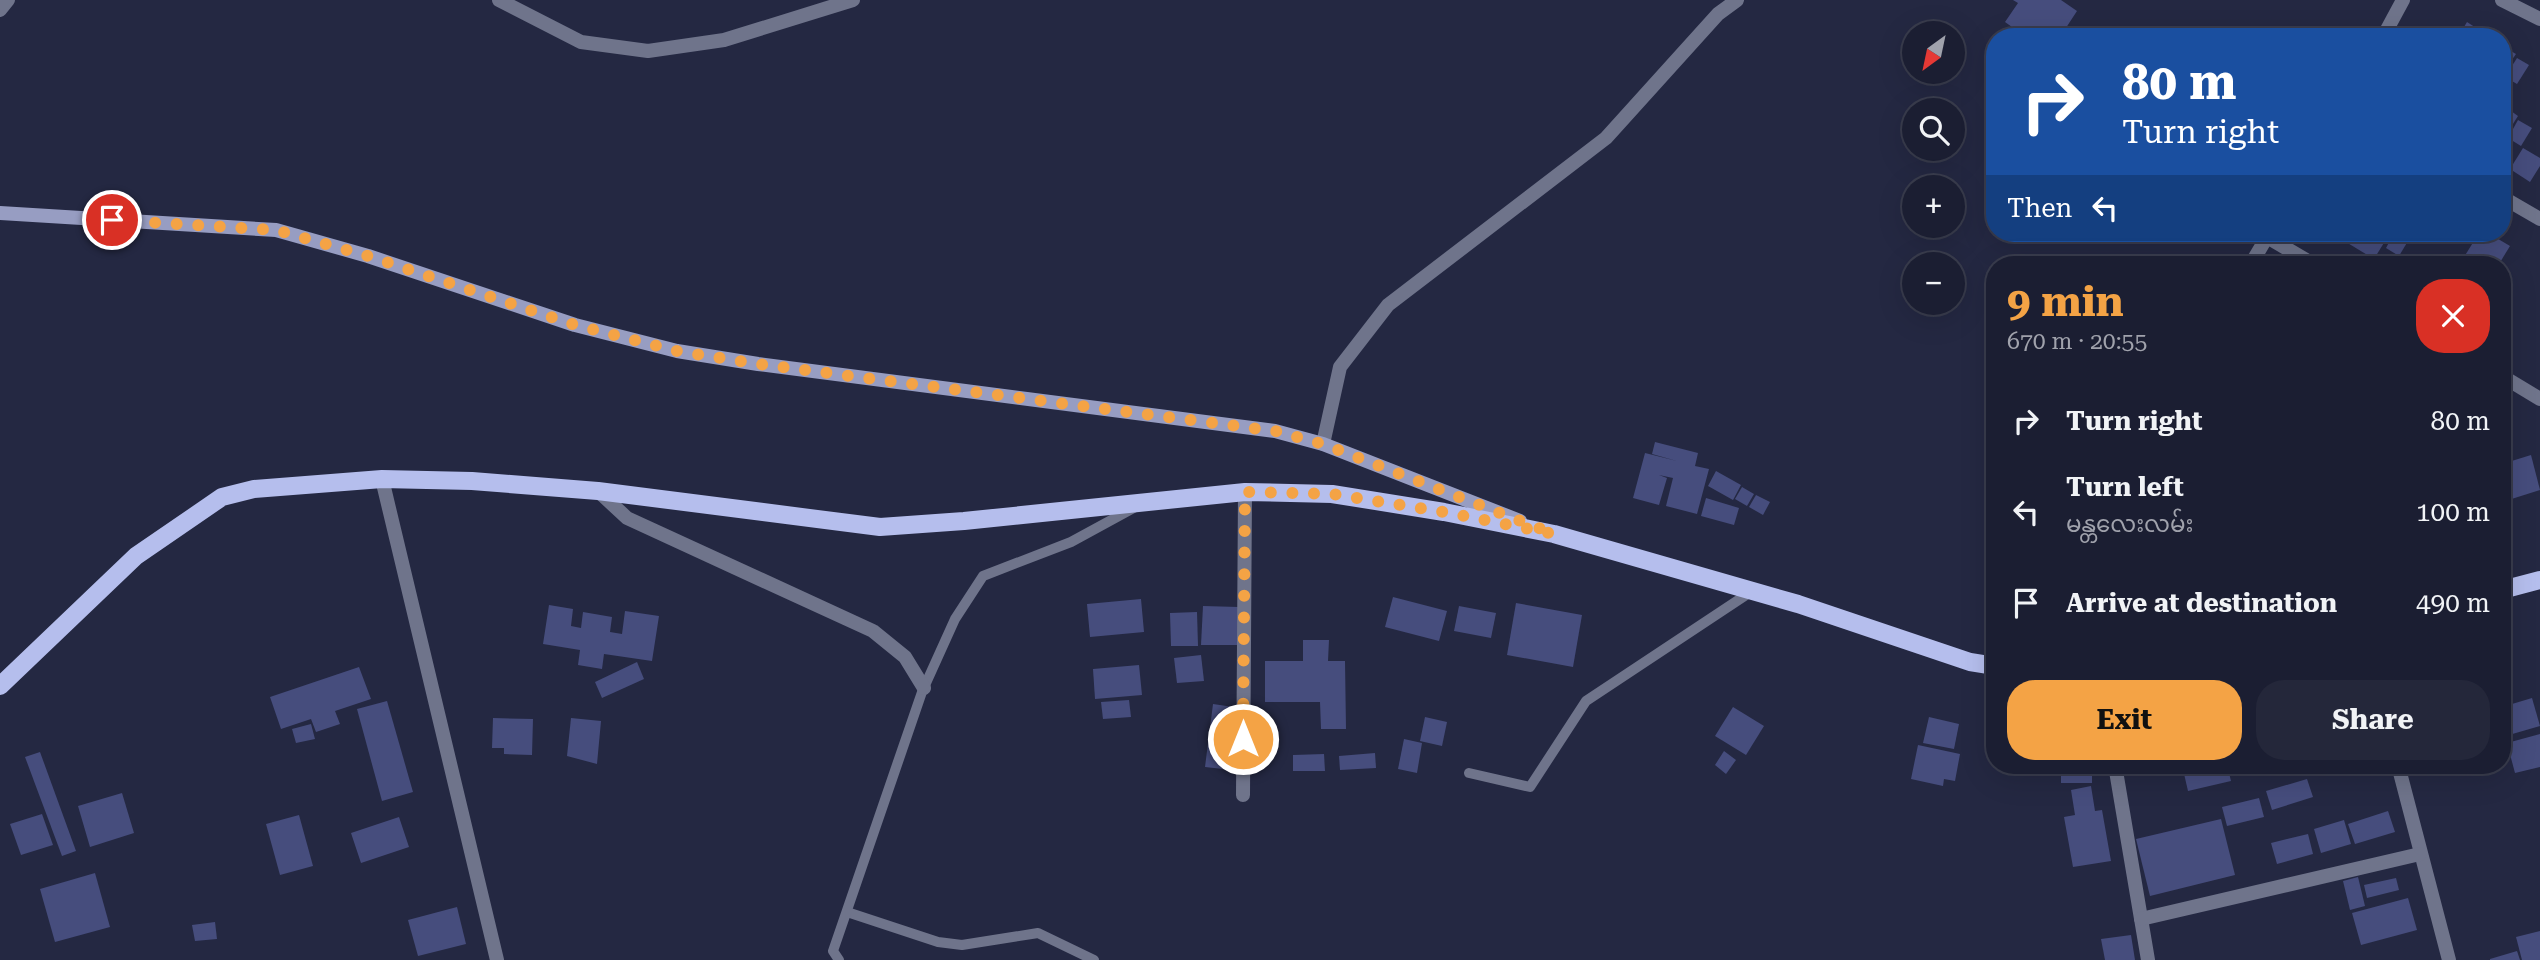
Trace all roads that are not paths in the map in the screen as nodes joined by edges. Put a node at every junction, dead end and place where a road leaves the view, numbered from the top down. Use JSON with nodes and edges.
{"nodes":[{"id":1,"x":8,"y":0,"type":"edge"},
{"id":2,"x":499,"y":0,"type":"edge"},
{"id":3,"x":853,"y":0,"type":"edge"},
{"id":4,"x":1737,"y":0,"type":"edge"},
{"id":5,"x":2403,"y":0,"type":"edge"},
{"id":6,"x":2501,"y":0,"type":"edge"},
{"id":7,"x":0,"y":10,"type":"edge"},
{"id":8,"x":2540,"y":19,"type":"edge"},
{"id":9,"x":2388,"y":28,"type":"edge"},
{"id":10,"x":2511,"y":202,"type":"edge"},
{"id":11,"x":0,"y":213,"type":"edge"},
{"id":12,"x":2540,"y":219,"type":"edge"},
{"id":13,"x":2279,"y":242,"type":"edge"},
{"id":14,"x":2301,"y":256,"type":"edge"},
{"id":15,"x":2511,"y":381,"type":"edge"},
{"id":16,"x":2540,"y":399,"type":"edge"},
{"id":17,"x":1323,"y":444,"type":"junction"},
{"id":18,"x":382,"y":479,"type":"junction"},
{"id":19,"x":598,"y":491,"type":"junction"},
{"id":20,"x":1245,"y":492,"type":"junction"},
{"id":21,"x":1149,"y":500,"type":"junction"},
{"id":22,"x":1554,"y":534,"type":"junction"},
{"id":23,"x":2540,"y":580,"type":"edge"},
{"id":24,"x":2511,"y":588,"type":"edge"},
{"id":25,"x":1752,"y":591,"type":"junction"},
{"id":26,"x":1986,"y":665,"type":"edge"},
{"id":27,"x":0,"y":686,"type":"edge"},
{"id":28,"x":924,"y":688,"type":"junction"},
{"id":29,"x":1469,"y":773,"type":"dead end"},
{"id":30,"x":2117,"y":774,"type":"edge"},
{"id":31,"x":2400,"y":774,"type":"edge"},
{"id":32,"x":1243,"y":794,"type":"dead end"},
{"id":33,"x":2420,"y":854,"type":"junction"},
{"id":34,"x":847,"y":912,"type":"junction"},
{"id":35,"x":2141,"y":919,"type":"junction"},
{"id":36,"x":834,"y":957,"type":"edge"},
{"id":37,"x":496,"y":960,"type":"edge"},
{"id":38,"x":1094,"y":960,"type":"edge"},
{"id":39,"x":2148,"y":960,"type":"edge"},
{"id":40,"x":2449,"y":960,"type":"edge"}],
"edges":[{"from":1,"to":7,"type":"street"},
{"from":2,"to":3,"type":"street"},
{"from":4,"to":17,"type":"street"},
{"from":5,"to":9,"type":"street"},
{"from":6,"to":8,"type":"street"},
{"from":10,"to":12,"type":"street"},
{"from":11,"to":17,"type":"main road"},
{"from":13,"to":14,"type":"street"},
{"from":15,"to":16,"type":"street"},
{"from":17,"to":22,"type":"main road"},
{"from":18,"to":19,"type":"main road"},
{"from":18,"to":27,"type":"main road"},
{"from":18,"to":37,"type":"street"},
{"from":19,"to":21,"type":"main road"},
{"from":19,"to":28,"type":"street"},
{"from":20,"to":21,"type":"main road"},
{"from":20,"to":22,"type":"main road"},
{"from":20,"to":32,"type":"street"},
{"from":21,"to":28,"type":"lane"},
{"from":22,"to":25,"type":"main road"},
{"from":23,"to":24,"type":"main road"},
{"from":25,"to":26,"type":"main road"},
{"from":25,"to":29,"type":"lane"},
{"from":28,"to":34,"type":"lane"},
{"from":30,"to":35,"type":"street"},
{"from":31,"to":33,"type":"street"},
{"from":33,"to":35,"type":"street"},
{"from":33,"to":40,"type":"street"},
{"from":34,"to":36,"type":"lane"},
{"from":34,"to":38,"type":"lane"},
{"from":35,"to":39,"type":"street"}]}
